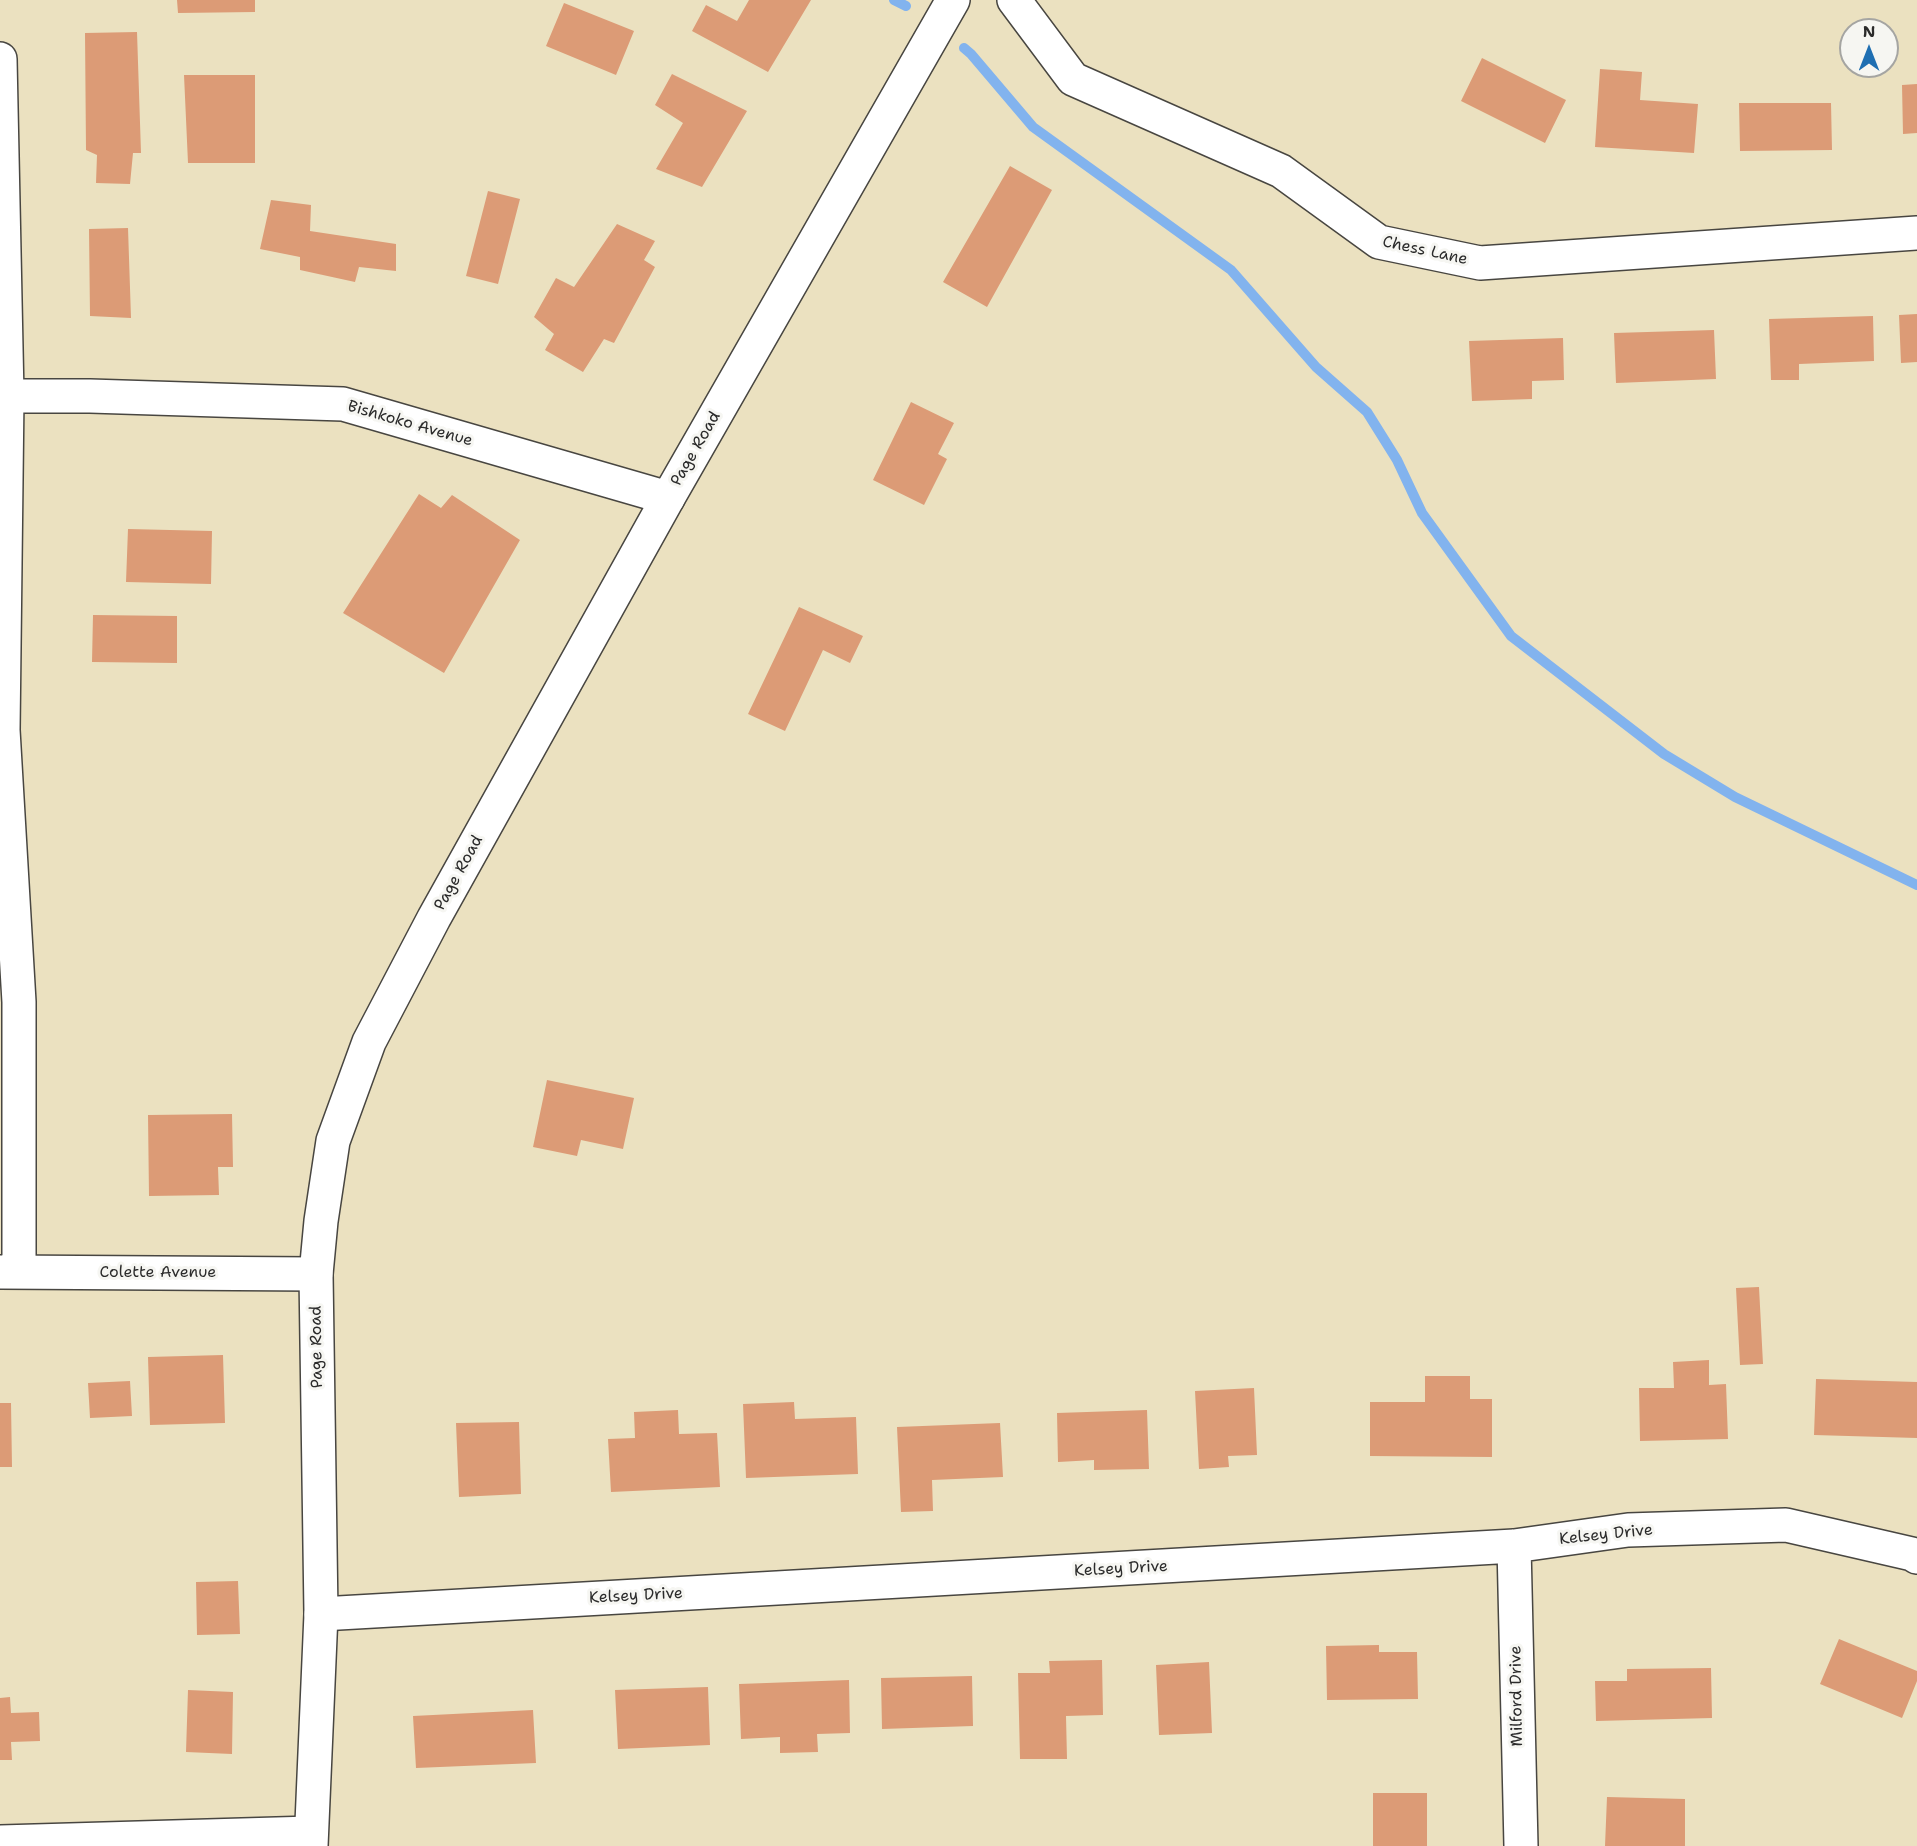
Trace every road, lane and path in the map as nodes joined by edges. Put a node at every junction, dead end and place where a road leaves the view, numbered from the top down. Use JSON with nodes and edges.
{"nodes":[{"id":1,"x":953,"y":0,"type":"edge"},
{"id":2,"x":1014,"y":0,"type":"edge"},
{"id":3,"x":0,"y":59,"type":"edge"},
{"id":4,"x":1917,"y":233,"type":"edge"},
{"id":5,"x":4,"y":396,"type":"edge"},
{"id":6,"x":668,"y":498,"type":"junction"},
{"id":7,"x":9,"y":1272,"type":"edge"},
{"id":8,"x":316,"y":1274,"type":"junction"},
{"id":9,"x":1514,"y":1546,"type":"junction"},
{"id":10,"x":1917,"y":1557,"type":"edge"},
{"id":11,"x":321,"y":1614,"type":"junction"},
{"id":12,"x":311,"y":1839,"type":"edge"},
{"id":13,"x":0,"y":1842,"type":"edge"},
{"id":14,"x":1521,"y":1846,"type":"edge"}],
"edges":[{"from":1,"to":6,"type":"street","name":"Page Road"},
{"from":2,"to":4,"type":"street","name":"Chess Lane"},
{"from":3,"to":5,"type":"street"},
{"from":5,"to":6,"type":"street","name":"Bishkoko Avenue"},
{"from":5,"to":7,"type":"street"},
{"from":6,"to":8,"type":"street","name":"Page Road"},
{"from":7,"to":8,"type":"street","name":"Colette Avenue"},
{"from":8,"to":11,"type":"street","name":"Page Road"},
{"from":9,"to":10,"type":"street","name":"Kelsey Drive"},
{"from":9,"to":11,"type":"street","name":"Kelsey Drive"},
{"from":9,"to":14,"type":"street","name":"Milford Drive"},
{"from":11,"to":12,"type":"street","name":"Page Road"},
{"from":12,"to":13,"type":"street"}]}
